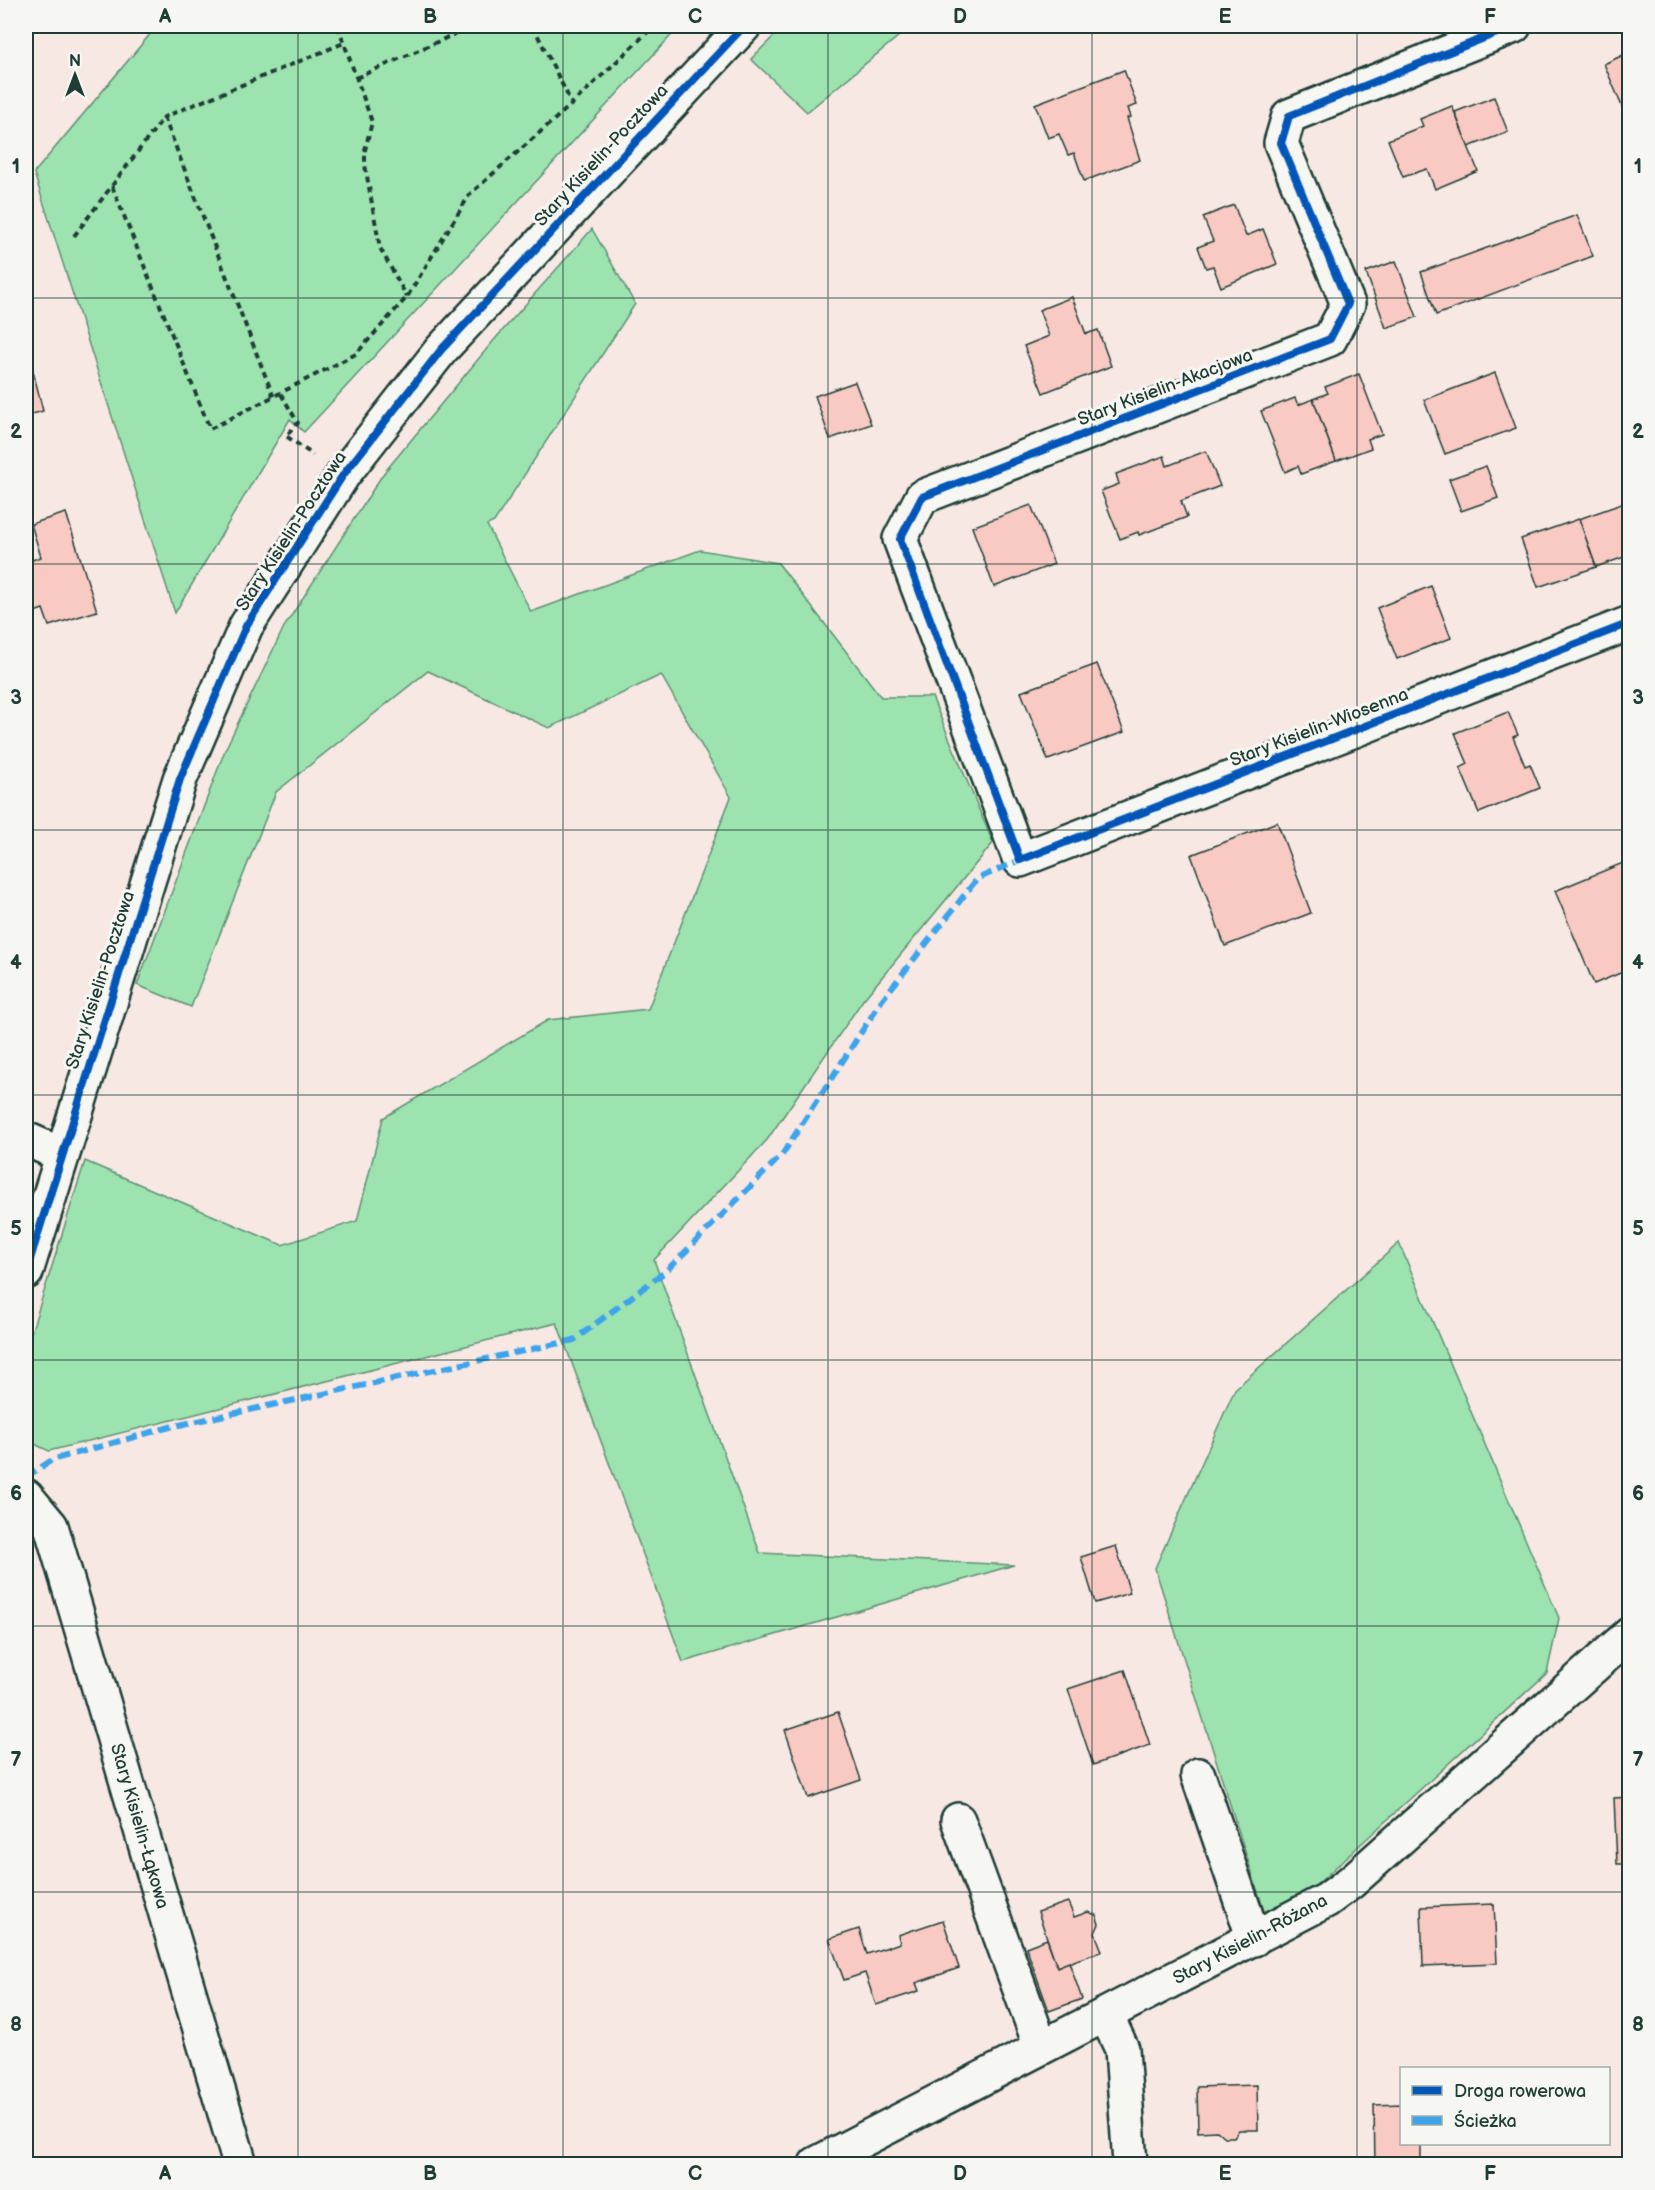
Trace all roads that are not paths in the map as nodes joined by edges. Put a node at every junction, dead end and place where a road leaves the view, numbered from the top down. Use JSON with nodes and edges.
{"nodes":[{"id":1,"x":744,"y":26,"type":"edge"},
{"id":2,"x":1514,"y":26,"type":"edge"},
{"id":3,"x":1629,"y":623,"type":"edge"},
{"id":4,"x":1020,"y":860,"type":"joint"},
{"id":5,"x":26,"y":1139,"type":"edge"},
{"id":6,"x":60,"y":1154,"type":"junction"},
{"id":7,"x":26,"y":1272,"type":"edge"},
{"id":8,"x":26,"y":1496,"type":"edge"},
{"id":9,"x":1629,"y":1634,"type":"edge"},
{"id":10,"x":1198,"y":1774,"type":"dead end"},
{"id":11,"x":958,"y":1820,"type":"dead end"},
{"id":12,"x":1254,"y":1938,"type":"junction"},
{"id":13,"x":1107,"y":2014,"type":"junction"},
{"id":14,"x":1041,"y":2047,"type":"junction"},
{"id":15,"x":240,"y":2164,"type":"edge"},
{"id":16,"x":816,"y":2164,"type":"edge"},
{"id":17,"x":1130,"y":2164,"type":"edge"}],
"edges":[{"from":1,"to":6,"type":"street","name":"Stary Kisielin-Pocztowa"},
{"from":2,"to":4,"type":"street","name":"Stary Kisielin-Akacjowa"},
{"from":3,"to":4,"type":"street","name":"Stary Kisielin-Wiosenna"},
{"from":5,"to":6,"type":"street"},
{"from":6,"to":7,"type":"street","name":"Stary Kisielin-Pocztowa"},
{"from":8,"to":15,"type":"street","name":"Stary Kisielin-Łąkowa"},
{"from":9,"to":12,"type":"street","name":"Stary Kisielin-Różana"},
{"from":10,"to":12,"type":"street"},
{"from":11,"to":14,"type":"street"},
{"from":12,"to":13,"type":"street","name":"Stary Kisielin-Różana"},
{"from":13,"to":14,"type":"street","name":"Stary Kisielin-Różana"},
{"from":13,"to":17,"type":"street"},
{"from":14,"to":16,"type":"street","name":"Stary Kisielin-Różana"}]}
